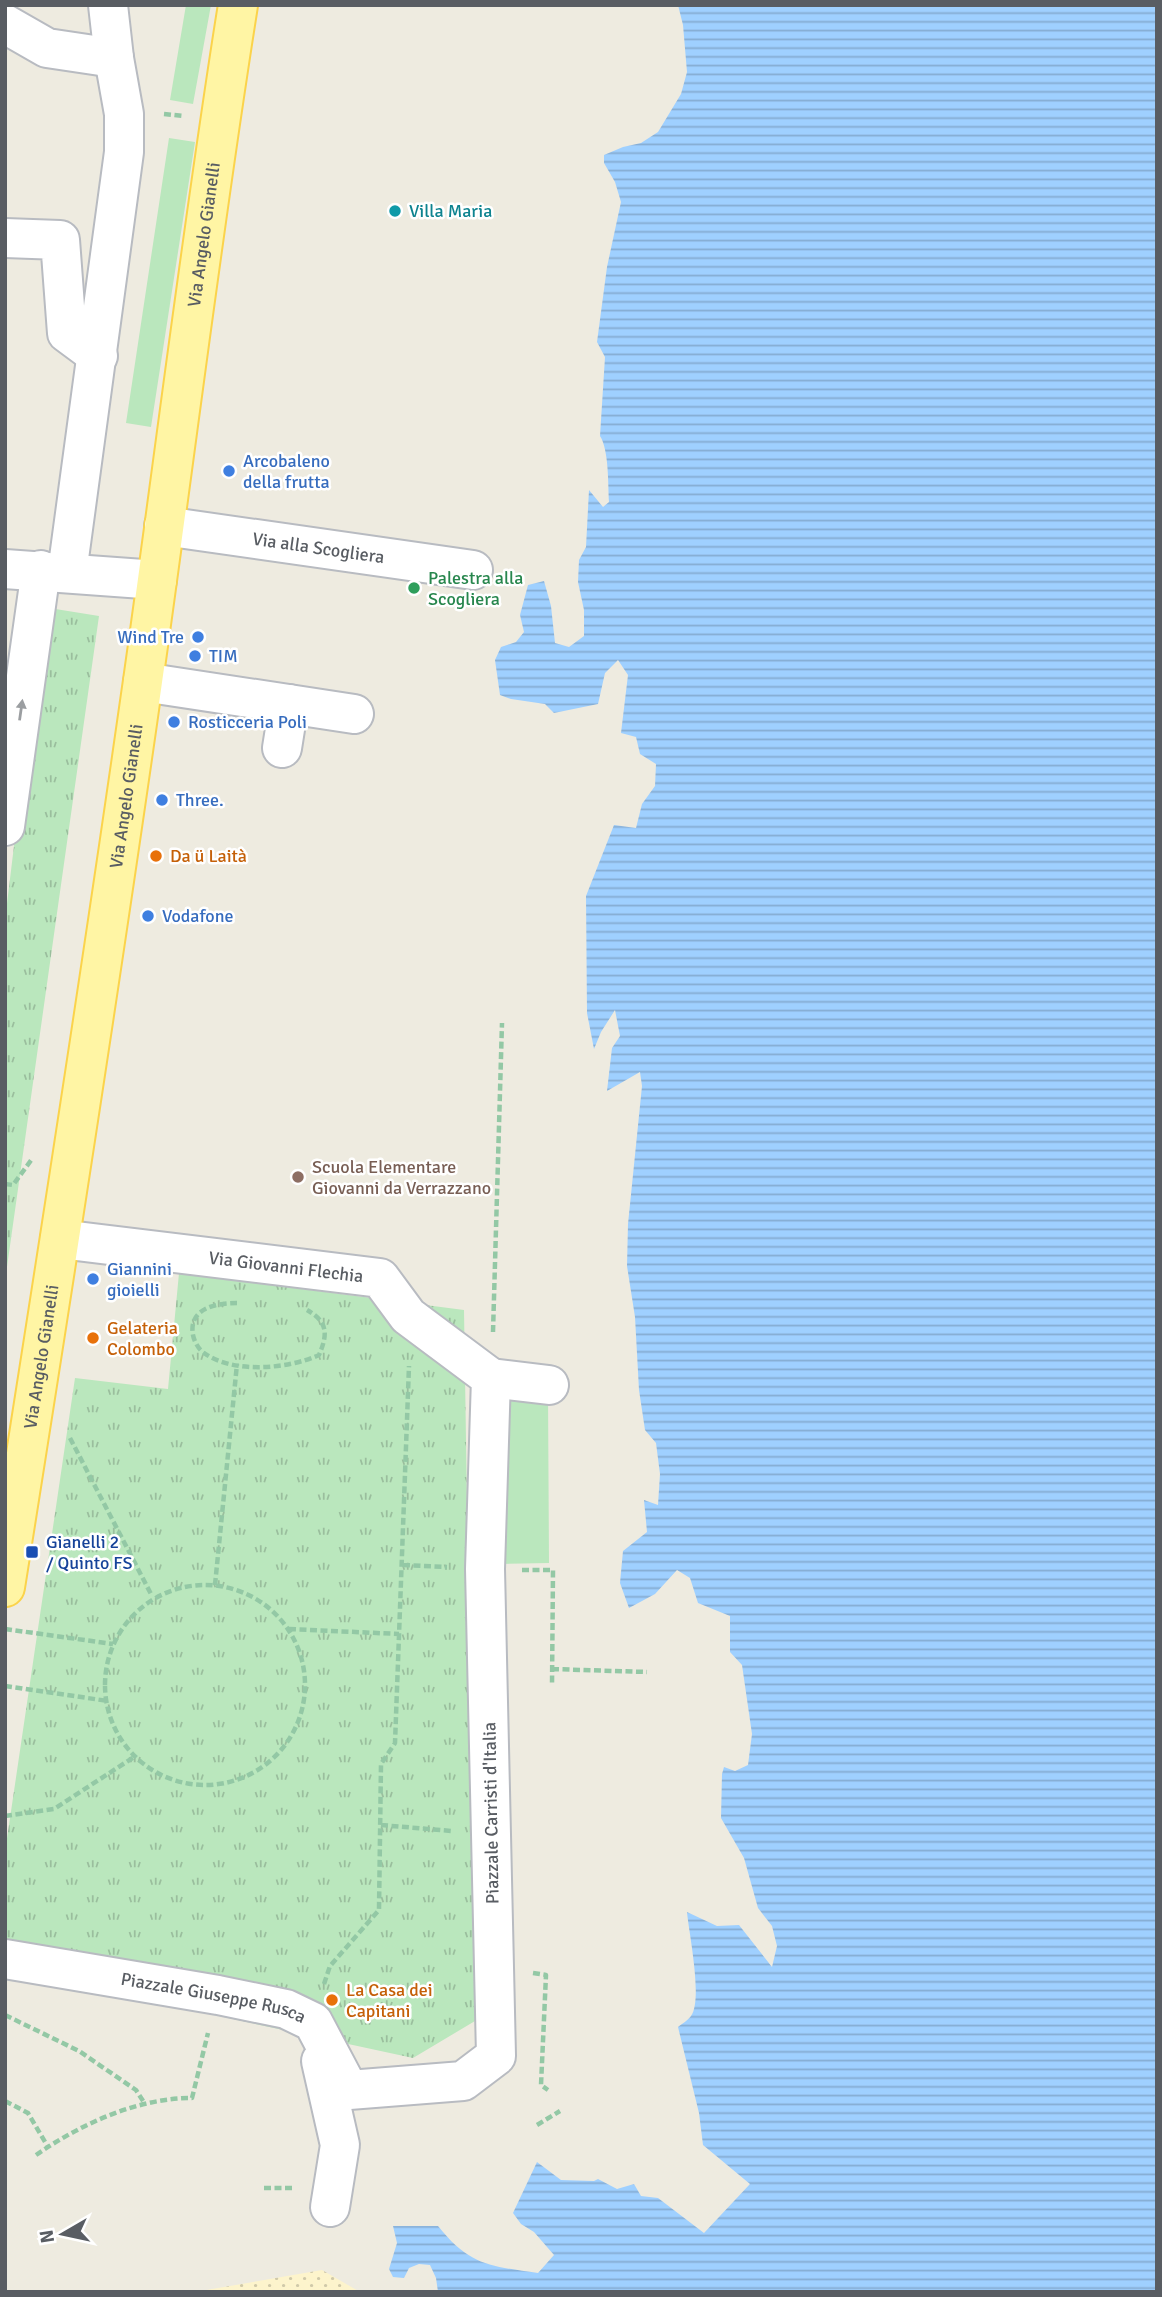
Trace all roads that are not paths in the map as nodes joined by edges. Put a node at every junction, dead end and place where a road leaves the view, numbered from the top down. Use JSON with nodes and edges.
{"nodes":[{"id":1,"x":108,"y":5,"type":"edge"},
{"id":2,"x":237,"y":5,"type":"edge"},
{"id":3,"x":5,"y":24,"type":"edge"},
{"id":4,"x":114,"y":58,"type":"junction"},
{"id":5,"x":5,"y":238,"type":"edge"},
{"id":6,"x":98,"y":356,"type":"junction"},
{"id":7,"x":164,"y":527,"type":"junction"},
{"id":8,"x":38,"y":570,"type":"edge"},
{"id":9,"x":473,"y":570,"type":"dead end"},
{"id":10,"x":157,"y":579,"type":"junction"},
{"id":11,"x":143,"y":682,"type":"junction"},
{"id":12,"x":289,"y":704,"type":"junction"},
{"id":13,"x":354,"y":714,"type":"dead end"},
{"id":14,"x":282,"y":748,"type":"dead end"},
{"id":15,"x":5,"y":826,"type":"edge"},
{"id":16,"x":60,"y":1239,"type":"junction"},
{"id":17,"x":491,"y":1378,"type":"junction"},
{"id":18,"x":549,"y":1385,"type":"dead end"},
{"id":19,"x":5,"y":1587,"type":"edge"},
{"id":20,"x":5,"y":1959,"type":"edge"},
{"id":21,"x":313,"y":2022,"type":"junction"},
{"id":22,"x":496,"y":2056,"type":"joint"},
{"id":23,"x":330,"y":2207,"type":"dead end"}],
"edges":[{"from":1,"to":4,"type":"street"},
{"from":2,"to":7,"type":"main road","name":"Via Angelo Gianelli"},
{"from":3,"to":4,"type":"street"},
{"from":4,"to":6,"type":"street"},
{"from":5,"to":6,"type":"street"},
{"from":6,"to":8,"type":"street"},
{"from":7,"to":9,"type":"street","name":"Via alla Scogliera"},
{"from":7,"to":10,"type":"main road","name":"Via Angelo Gianelli"},
{"from":8,"to":10,"type":"street"},
{"from":15,"to":8,"type":"street","one_way":true},
{"from":10,"to":11,"type":"main road","name":"Via Angelo Gianelli"},
{"from":11,"to":12,"type":"street"},
{"from":11,"to":16,"type":"main road","name":"Via Angelo Gianelli"},
{"from":12,"to":13,"type":"street"},
{"from":12,"to":14,"type":"street"},
{"from":16,"to":17,"type":"street","name":"Via Giovanni Flechia"},
{"from":16,"to":19,"type":"main road","name":"Via Angelo Gianelli"},
{"from":17,"to":18,"type":"street"},
{"from":17,"to":22,"type":"street","name":"Piazzale Carristi d'Italia"},
{"from":20,"to":21,"type":"street","name":"Piazzale Giuseppe Rusca"},
{"from":21,"to":22,"type":"street","name":"Piazzale Giuseppe Rusca"},
{"from":21,"to":23,"type":"street"}]}
